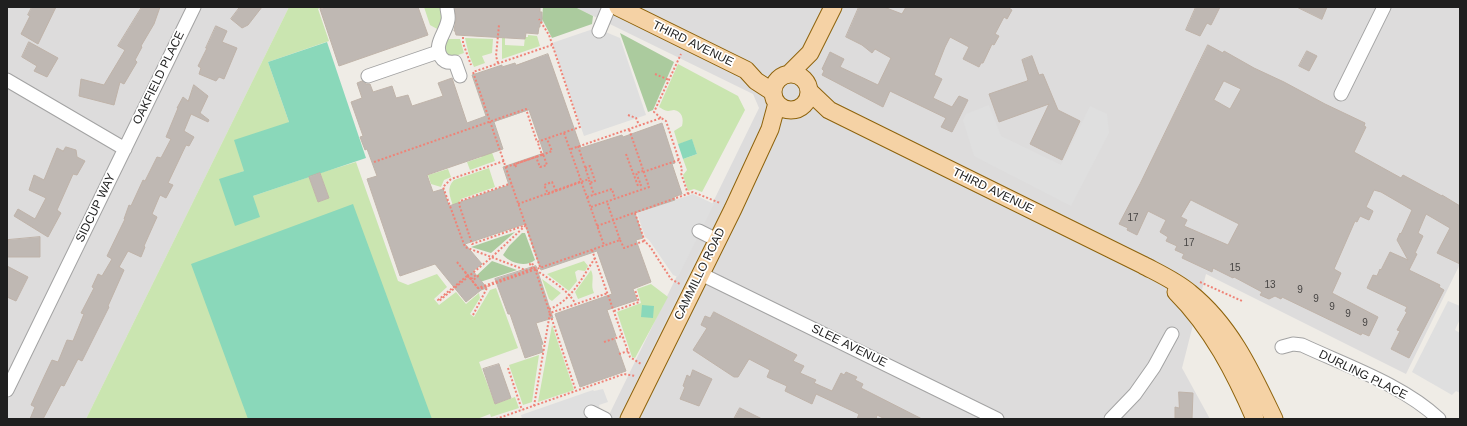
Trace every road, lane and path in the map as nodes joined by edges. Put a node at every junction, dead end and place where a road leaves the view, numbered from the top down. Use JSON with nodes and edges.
{"nodes":[{"id":1,"x":194,"y":7,"type":"edge"},
{"id":2,"x":447,"y":7,"type":"edge"},
{"id":3,"x":610,"y":7,"type":"edge"},
{"id":4,"x":618,"y":7,"type":"edge"},
{"id":5,"x":832,"y":7,"type":"edge"},
{"id":6,"x":1384,"y":7,"type":"edge"},
{"id":7,"x":539,"y":19,"type":"dead end"},
{"id":8,"x":499,"y":25,"type":"dead end"},
{"id":9,"x":600,"y":31,"type":"dead end"},
{"id":10,"x":463,"y":37,"type":"dead end"},
{"id":11,"x":687,"y":41,"type":"junction"},
{"id":12,"x":552,"y":45,"type":"junction"},
{"id":13,"x":438,"y":52,"type":"junction"},
{"id":14,"x":810,"y":53,"type":"junction"},
{"id":15,"x":498,"y":64,"type":"junction"},
{"id":16,"x":746,"y":70,"type":"junction"},
{"id":17,"x":473,"y":72,"type":"junction"},
{"id":18,"x":655,"y":74,"type":"dead end"},
{"id":19,"x":787,"y":74,"type":"junction"},
{"id":20,"x":368,"y":76,"type":"dead end"},
{"id":21,"x":460,"y":76,"type":"dead end"},
{"id":22,"x":7,"y":80,"type":"edge"},
{"id":23,"x":669,"y":80,"type":"junction"},
{"id":24,"x":808,"y":87,"type":"junction"},
{"id":25,"x":1341,"y":94,"type":"dead end"},
{"id":26,"x":785,"y":103,"type":"junction"},
{"id":27,"x":829,"y":110,"type":"junction"},
{"id":28,"x":628,"y":115,"type":"dead end"},
{"id":29,"x":661,"y":118,"type":"junction"},
{"id":30,"x":490,"y":122,"type":"junction"},
{"id":31,"x":639,"y":125,"type":"junction"},
{"id":32,"x":629,"y":129,"type":"junction"},
{"id":33,"x":564,"y":133,"type":"junction"},
{"id":34,"x":547,"y":139,"type":"junction"},
{"id":35,"x":537,"y":142,"type":"junction"},
{"id":36,"x":578,"y":146,"type":"junction"},
{"id":37,"x":125,"y":149,"type":"junction"},
{"id":38,"x":570,"y":149,"type":"junction"},
{"id":39,"x":626,"y":154,"type":"dead end"},
{"id":40,"x":542,"y":155,"type":"junction"},
{"id":41,"x":536,"y":157,"type":"junction"},
{"id":42,"x":679,"y":160,"type":"junction"},
{"id":43,"x":504,"y":161,"type":"junction"},
{"id":44,"x":374,"y":162,"type":"dead end"},
{"id":45,"x":514,"y":166,"type":"junction"},
{"id":46,"x":506,"y":167,"type":"junction"},
{"id":47,"x":585,"y":168,"type":"junction"},
{"id":48,"x":643,"y":172,"type":"junction"},
{"id":49,"x":589,"y":180,"type":"junction"},
{"id":50,"x":582,"y":181,"type":"junction"},
{"id":51,"x":512,"y":183,"type":"junction"},
{"id":52,"x":590,"y":184,"type":"junction"},
{"id":53,"x":556,"y":192,"type":"junction"},
{"id":54,"x":688,"y":194,"type":"junction"},
{"id":55,"x":594,"y":195,"type":"junction"},
{"id":56,"x":587,"y":197,"type":"junction"},
{"id":57,"x":615,"y":199,"type":"junction"},
{"id":58,"x":607,"y":202,"type":"junction"},
{"id":59,"x":518,"y":204,"type":"junction"},
{"id":60,"x":591,"y":208,"type":"junction"},
{"id":61,"x":732,"y":209,"type":"junction"},
{"id":62,"x":636,"y":213,"type":"junction"},
{"id":63,"x":614,"y":220,"type":"junction"},
{"id":64,"x":526,"y":225,"type":"junction"},
{"id":65,"x":598,"y":226,"type":"junction"},
{"id":66,"x":699,"y":231,"type":"dead end"},
{"id":67,"x":620,"y":240,"type":"junction"},
{"id":68,"x":717,"y":240,"type":"junction"},
{"id":69,"x":645,"y":241,"type":"junction"},
{"id":70,"x":604,"y":245,"type":"junction"},
{"id":71,"x":592,"y":250,"type":"junction"},
{"id":72,"x":492,"y":257,"type":"junction"},
{"id":73,"x":595,"y":258,"type":"junction"},
{"id":74,"x":457,"y":262,"type":"dead end"},
{"id":75,"x":540,"y":267,"type":"junction"},
{"id":76,"x":535,"y":269,"type":"junction"},
{"id":77,"x":529,"y":271,"type":"junction"},
{"id":78,"x":465,"y":272,"type":"dead end"},
{"id":79,"x":1156,"y":272,"type":"junction"},
{"id":80,"x":701,"y":274,"type":"junction"},
{"id":81,"x":478,"y":276,"type":"dead end"},
{"id":82,"x":470,"y":278,"type":"junction"},
{"id":83,"x":489,"y":285,"type":"junction"},
{"id":84,"x":635,"y":290,"type":"dead end"},
{"id":85,"x":692,"y":290,"type":"junction"},
{"id":86,"x":608,"y":293,"type":"junction"},
{"id":87,"x":569,"y":295,"type":"junction"},
{"id":88,"x":576,"y":305,"type":"junction"},
{"id":89,"x":549,"y":309,"type":"junction"},
{"id":90,"x":614,"y":311,"type":"junction"},
{"id":91,"x":550,"y":313,"type":"junction"},
{"id":92,"x":473,"y":315,"type":"dead end"},
{"id":93,"x":1172,"y":334,"type":"dead end"},
{"id":94,"x":622,"y":336,"type":"junction"},
{"id":95,"x":604,"y":342,"type":"dead end"},
{"id":96,"x":1282,"y":347,"type":"dead end"},
{"id":97,"x":628,"y":351,"type":"junction"},
{"id":98,"x":619,"y":354,"type":"dead end"},
{"id":99,"x":641,"y":364,"type":"dead end"},
{"id":100,"x":508,"y":368,"type":"dead end"},
{"id":101,"x":646,"y":382,"type":"junction"},
{"id":102,"x":7,"y":390,"type":"edge"},
{"id":103,"x":576,"y":391,"type":"junction"},
{"id":104,"x":534,"y":406,"type":"junction"},
{"id":105,"x":522,"y":410,"type":"junction"},
{"id":106,"x":591,"y":412,"type":"dead end"},
{"id":107,"x":496,"y":419,"type":"edge"},
{"id":108,"x":605,"y":419,"type":"edge"},
{"id":109,"x":629,"y":419,"type":"edge"},
{"id":110,"x":997,"y":419,"type":"edge"},
{"id":111,"x":1111,"y":419,"type":"edge"},
{"id":112,"x":1255,"y":419,"type":"edge"},
{"id":113,"x":1274,"y":419,"type":"edge"},
{"id":114,"x":1439,"y":419,"type":"edge"}],
"edges":[{"from":1,"to":37,"type":"street","name":"OAKFIELD PLACE"},
{"from":2,"to":13,"type":"street"},
{"from":3,"to":9,"type":"street"},
{"from":4,"to":11,"type":"main road","name":"THIRD AVENUE"},
{"from":5,"to":14,"type":"main road"},
{"from":6,"to":25,"type":"street"},
{"from":7,"to":12,"type":"path"},
{"from":8,"to":15,"type":"path"},
{"from":10,"to":17,"type":"path"},
{"from":11,"to":16,"type":"main road","name":"THIRD AVENUE"},
{"from":11,"to":23,"type":"path"},
{"from":12,"to":15,"type":"path"},
{"from":12,"to":33,"type":"path"},
{"from":13,"to":20,"type":"street"},
{"from":13,"to":21,"type":"street"},
{"from":14,"to":19,"type":"main road"},
{"from":14,"to":24,"type":"main road"},
{"from":15,"to":17,"type":"path"},
{"from":16,"to":19,"type":"main road","name":"THIRD AVENUE"},
{"from":16,"to":26,"type":"main road","name":"THIRD AVENUE"},
{"from":17,"to":30,"type":"path"},
{"from":18,"to":23,"type":"path"},
{"from":19,"to":24,"type":"main road"},
{"from":19,"to":26,"type":"main road"},
{"from":22,"to":37,"type":"street"},
{"from":23,"to":29,"type":"path"},
{"from":24,"to":26,"type":"main road"},
{"from":24,"to":27,"type":"main road","name":"THIRD AVENUE"},
{"from":26,"to":27,"type":"main road","name":"THIRD AVENUE"},
{"from":26,"to":61,"type":"main road","name":"CAMMILLO ROAD"},
{"from":27,"to":79,"type":"main road","name":"THIRD AVENUE"},
{"from":28,"to":31,"type":"path"},
{"from":29,"to":31,"type":"path"},
{"from":29,"to":42,"type":"path"},
{"from":30,"to":35,"type":"path"},
{"from":30,"to":43,"type":"path"},
{"from":30,"to":44,"type":"path"},
{"from":31,"to":32,"type":"path"},
{"from":32,"to":36,"type":"path"},
{"from":32,"to":48,"type":"path"},
{"from":33,"to":34,"type":"path"},
{"from":33,"to":38,"type":"path"},
{"from":34,"to":35,"type":"path"},
{"from":34,"to":40,"type":"path"},
{"from":35,"to":40,"type":"path"},
{"from":36,"to":38,"type":"path"},
{"from":36,"to":47,"type":"path","bridge":true},
{"from":37,"to":102,"type":"street","name":"SIDCUP WAY"},
{"from":38,"to":50,"type":"path"},
{"from":39,"to":48,"type":"path"},
{"from":40,"to":45,"type":"path"},
{"from":41,"to":41,"type":"path","bridge":true},
{"from":41,"to":45,"type":"path","bridge":true},
{"from":42,"to":48,"type":"path"},
{"from":42,"to":54,"type":"path"},
{"from":43,"to":46,"type":"path"},
{"from":43,"to":72,"type":"path"},
{"from":45,"to":46,"type":"path"},
{"from":46,"to":51,"type":"path"},
{"from":47,"to":49,"type":"path","bridge":true},
{"from":47,"to":52,"type":"path"},
{"from":48,"to":57,"type":"path"},
{"from":49,"to":52,"type":"path","bridge":true},
{"from":49,"to":53,"type":"path","bridge":true},
{"from":50,"to":56,"type":"path"},
{"from":50,"to":59,"type":"path"},
{"from":51,"to":59,"type":"path"},
{"from":51,"to":64,"type":"path"},
{"from":52,"to":55,"type":"path"},
{"from":53,"to":53,"type":"path","bridge":true},
{"from":54,"to":61,"type":"path"},
{"from":54,"to":62,"type":"path"},
{"from":55,"to":56,"type":"path"},
{"from":55,"to":57,"type":"path"},
{"from":56,"to":60,"type":"path"},
{"from":57,"to":58,"type":"path"},
{"from":58,"to":60,"type":"path"},
{"from":58,"to":63,"type":"path"},
{"from":59,"to":64,"type":"path"},
{"from":60,"to":65,"type":"path"},
{"from":61,"to":68,"type":"main road","name":"CAMMILLO ROAD"},
{"from":62,"to":63,"type":"path"},
{"from":62,"to":69,"type":"path"},
{"from":63,"to":65,"type":"path"},
{"from":63,"to":67,"type":"path"},
{"from":64,"to":72,"type":"path"},
{"from":64,"to":75,"type":"path"},
{"from":65,"to":70,"type":"path"},
{"from":66,"to":68,"type":"street"},
{"from":67,"to":69,"type":"path"},
{"from":67,"to":70,"type":"path"},
{"from":68,"to":80,"type":"main road","name":"CAMMILLO ROAD"},
{"from":69,"to":85,"type":"path"},
{"from":70,"to":71,"type":"path"},
{"from":71,"to":73,"type":"path"},
{"from":71,"to":75,"type":"path"},
{"from":72,"to":77,"type":"path"},
{"from":72,"to":82,"type":"path"},
{"from":73,"to":86,"type":"path"},
{"from":73,"to":87,"type":"path"},
{"from":74,"to":82,"type":"path","bridge":true},
{"from":75,"to":76,"type":"path"},
{"from":76,"to":77,"type":"path"},
{"from":76,"to":82,"type":"path","bridge":true},
{"from":76,"to":87,"type":"path"},
{"from":76,"to":89,"type":"path"},
{"from":77,"to":83,"type":"path"},
{"from":78,"to":82,"type":"path"},
{"from":79,"to":112,"type":"main road","name":"THIRD AVENUE"},
{"from":79,"to":113,"type":"main road","name":"THIRD AVENUE"},
{"from":80,"to":85,"type":"main road","name":"CAMMILLO ROAD"},
{"from":80,"to":110,"type":"street","name":"SLEE AVENUE"},
{"from":81,"to":82,"type":"path"},
{"from":82,"to":82,"type":"path"},
{"from":82,"to":83,"type":"path"},
{"from":83,"to":92,"type":"path"},
{"from":84,"to":90,"type":"path"},
{"from":85,"to":101,"type":"main road","name":"CAMMILLO ROAD"},
{"from":86,"to":88,"type":"path"},
{"from":86,"to":90,"type":"path"},
{"from":87,"to":88,"type":"path"},
{"from":87,"to":89,"type":"path"},
{"from":88,"to":91,"type":"path"},
{"from":89,"to":91,"type":"path"},
{"from":90,"to":94,"type":"path"},
{"from":91,"to":103,"type":"path"},
{"from":91,"to":104,"type":"path"},
{"from":93,"to":111,"type":"street"},
{"from":94,"to":95,"type":"path"},
{"from":94,"to":97,"type":"path"},
{"from":96,"to":114,"type":"street","name":"DURLING PLACE"},
{"from":97,"to":98,"type":"path"},
{"from":97,"to":99,"type":"path"},
{"from":100,"to":105,"type":"path"},
{"from":101,"to":103,"type":"path"},
{"from":101,"to":109,"type":"main road","name":"CAMMILLO ROAD"},
{"from":103,"to":104,"type":"path"},
{"from":104,"to":105,"type":"path"},
{"from":105,"to":107,"type":"path"},
{"from":106,"to":108,"type":"street"}]}
